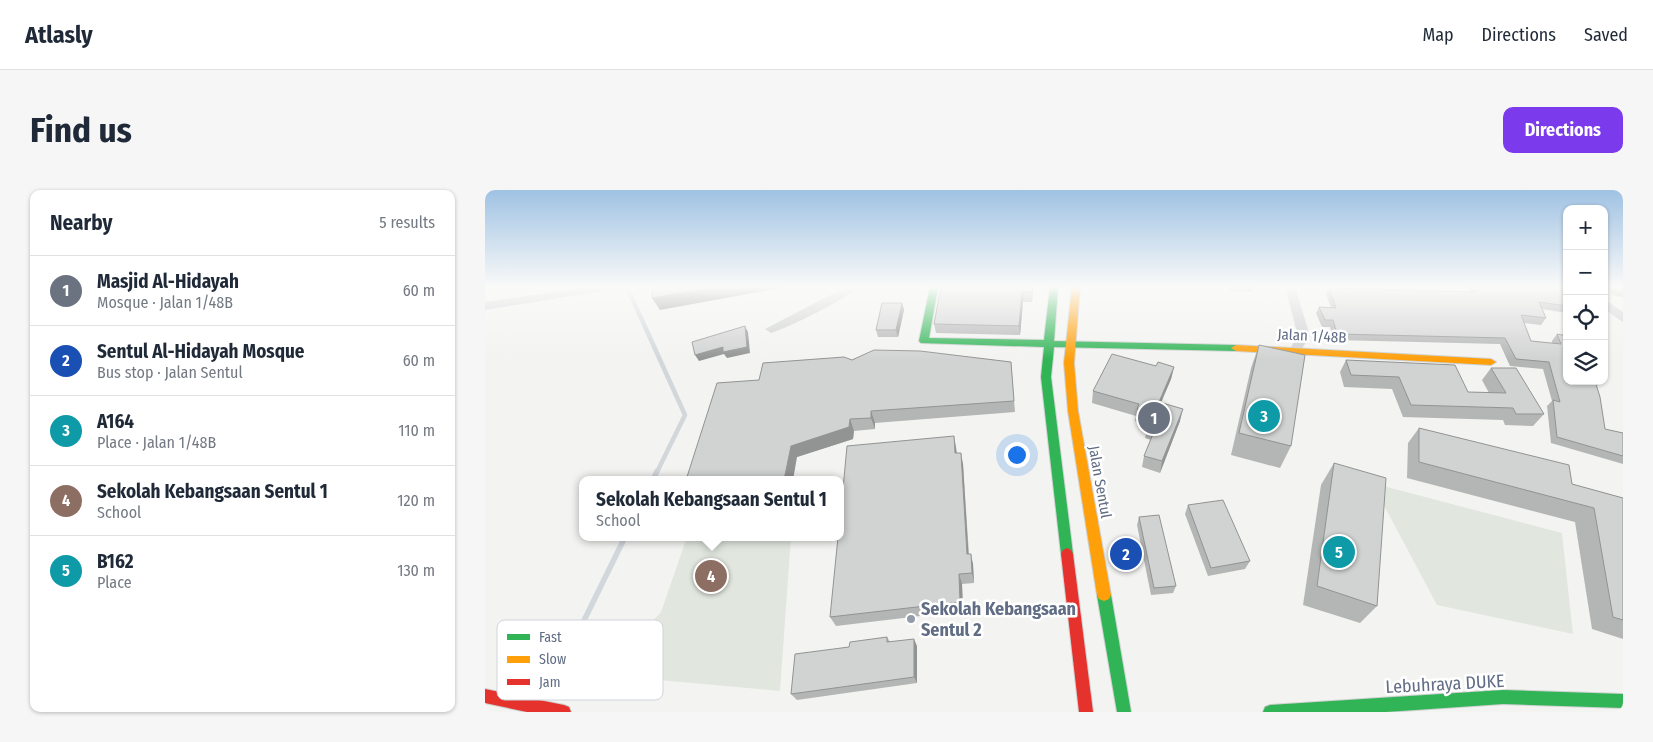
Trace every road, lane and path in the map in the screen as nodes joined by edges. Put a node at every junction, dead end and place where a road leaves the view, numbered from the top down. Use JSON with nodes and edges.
{"nodes":[{"id":1,"x":808,"y":311,"type":"edge"},
{"id":2,"x":929,"y":311,"type":"edge"},
{"id":3,"x":1051,"y":311,"type":"edge"},
{"id":4,"x":1074,"y":311,"type":"edge"},
{"id":5,"x":1297,"y":311,"type":"edge"},
{"id":6,"x":771,"y":329,"type":"dead end"},
{"id":7,"x":1047,"y":345,"type":"junction"},
{"id":8,"x":1070,"y":346,"type":"junction"},
{"id":9,"x":1295,"y":350,"type":"junction"},
{"id":10,"x":1491,"y":362,"type":"dead end"},
{"id":11,"x":505,"y":700,"type":"edge"},
{"id":12,"x":1623,"y":700,"type":"edge"},
{"id":13,"x":564,"y":712,"type":"edge"},
{"id":14,"x":1086,"y":712,"type":"edge"},
{"id":15,"x":1124,"y":712,"type":"edge"},
{"id":16,"x":1269,"y":712,"type":"edge"}],
"edges":[{"from":1,"to":6,"type":"street"},
{"from":2,"to":7,"type":"main road","name":"Jalan 1/48B"},
{"from":3,"to":7,"type":"main road"},
{"from":4,"to":8,"type":"main road","name":"Jalan Sentul"},
{"from":5,"to":9,"type":"street"},
{"from":7,"to":8,"type":"main road","name":"Jalan 1/48B"},
{"from":7,"to":14,"type":"main road"},
{"from":8,"to":9,"type":"main road","name":"Jalan 1/48B"},
{"from":8,"to":15,"type":"main road","name":"Jalan Sentul"},
{"from":9,"to":10,"type":"main road","name":"Jalan 1/48B"},
{"from":11,"to":13,"type":"main road"},
{"from":12,"to":16,"type":"main road","name":"Lebuhraya DUKE"}]}
